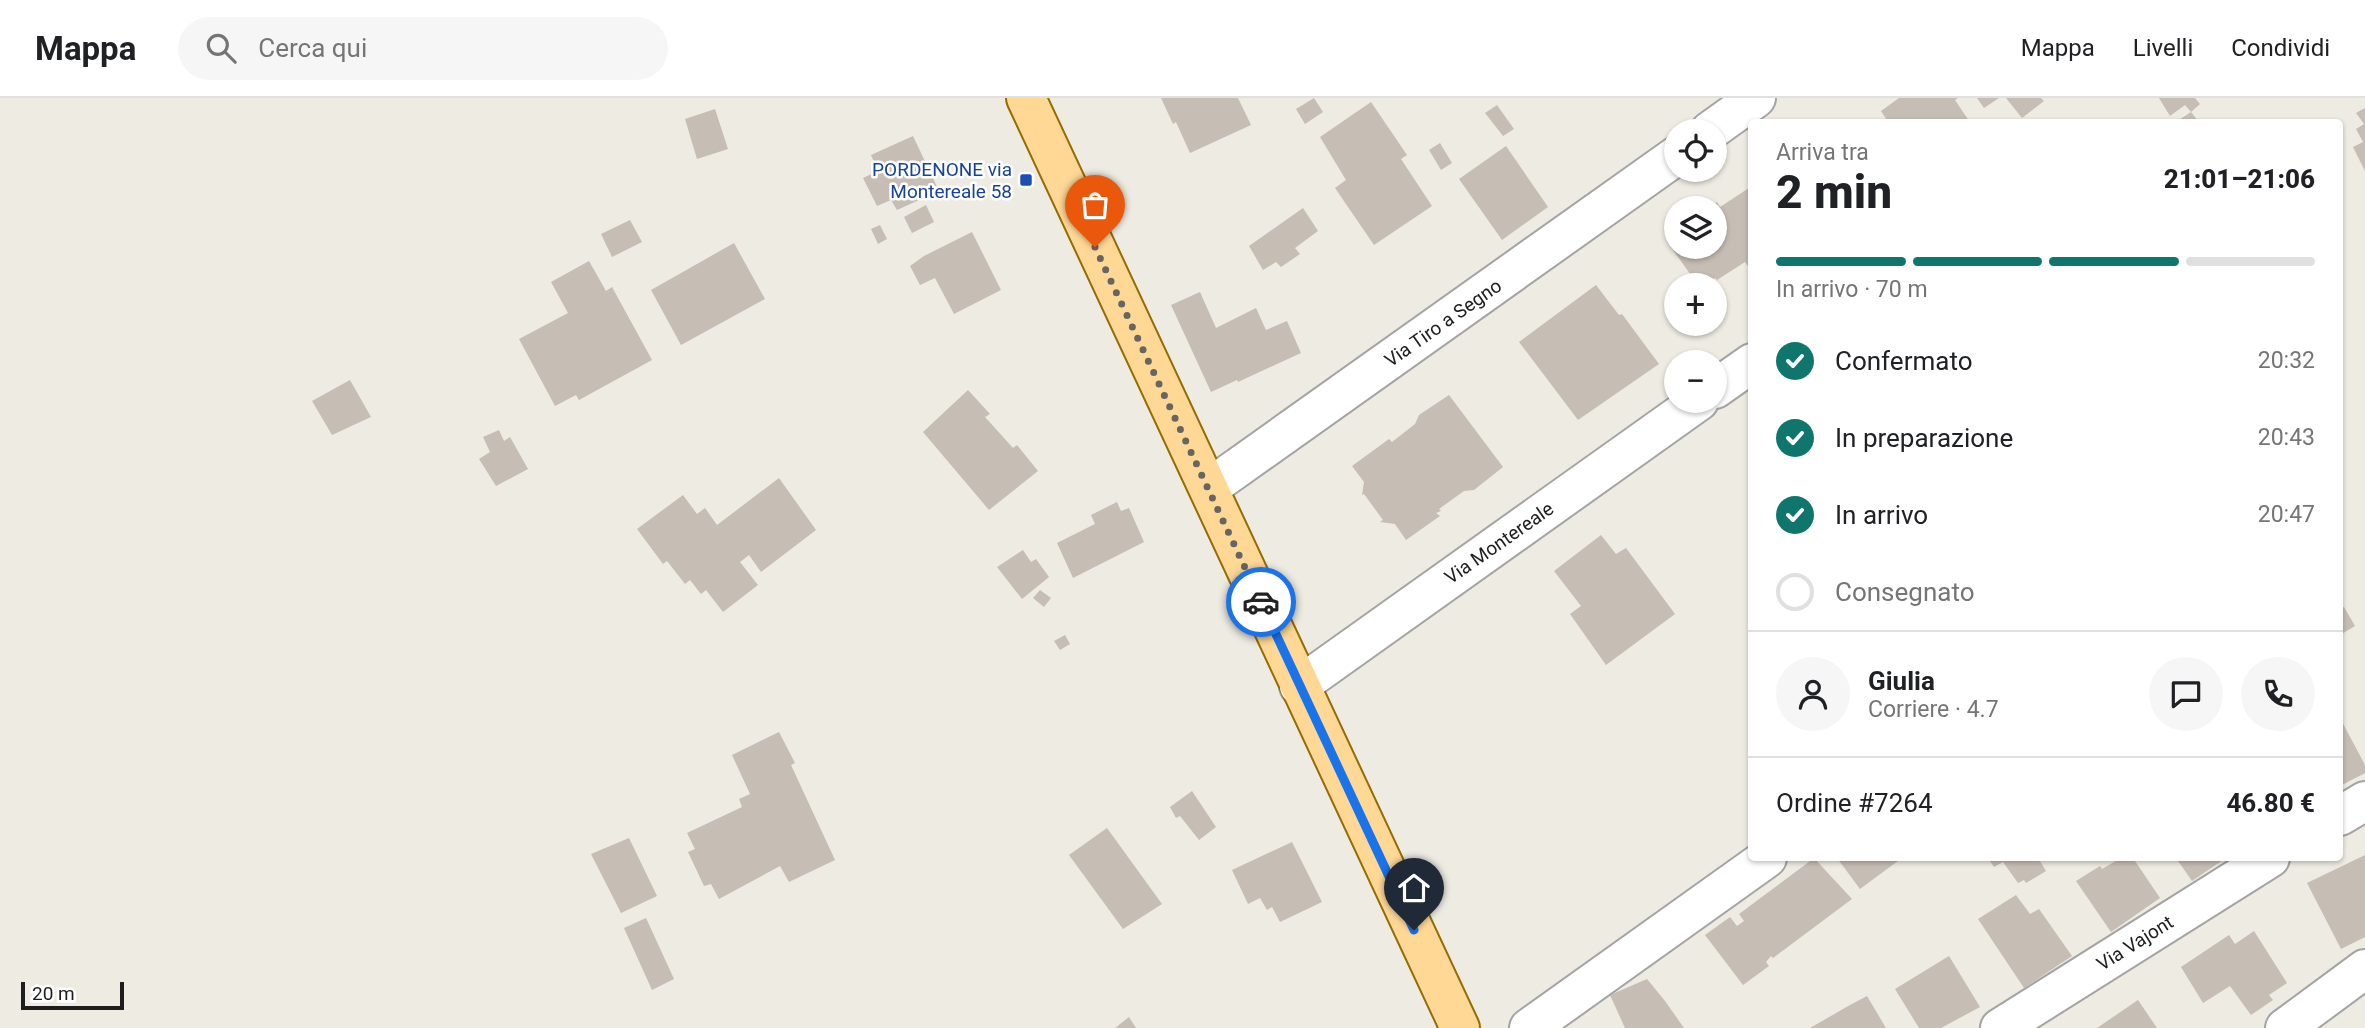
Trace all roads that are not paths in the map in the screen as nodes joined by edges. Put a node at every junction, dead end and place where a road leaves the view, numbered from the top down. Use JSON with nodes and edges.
{"nodes":[{"id":1,"x":1026,"y":98,"type":"edge"},
{"id":2,"x":1756,"y":98,"type":"edge"},
{"id":3,"x":1727,"y":119,"type":"edge"},
{"id":4,"x":1664,"y":165,"type":"edge"},
{"id":5,"x":1748,"y":366,"type":"edge"},
{"id":6,"x":1727,"y":381,"type":"edge"},
{"id":7,"x":1682,"y":413,"type":"edge"},
{"id":8,"x":1209,"y":488,"type":"junction"},
{"id":9,"x":1299,"y":686,"type":"junction"},
{"id":10,"x":2365,"y":801,"type":"edge"},
{"id":11,"x":2343,"y":814,"type":"edge"},
{"id":12,"x":1763,"y":861,"type":"edge"},
{"id":13,"x":2265,"y":861,"type":"edge"},
{"id":14,"x":2365,"y":969,"type":"edge"},
{"id":15,"x":1460,"y":1028,"type":"edge"},
{"id":16,"x":1529,"y":1028,"type":"edge"},
{"id":17,"x":2000,"y":1028,"type":"edge"},
{"id":18,"x":2285,"y":1028,"type":"edge"}],
"edges":[{"from":1,"to":8,"type":"main road"},
{"from":2,"to":3,"type":"street"},
{"from":4,"to":8,"type":"street","name":"Via Tiro a Segno"},
{"from":5,"to":6,"type":"street"},
{"from":7,"to":9,"type":"street","name":"Via Montereale"},
{"from":8,"to":9,"type":"main road"},
{"from":9,"to":15,"type":"main road"},
{"from":10,"to":11,"type":"street"},
{"from":12,"to":16,"type":"street"},
{"from":13,"to":17,"type":"street","name":"Via Vajont"},
{"from":14,"to":18,"type":"street"}]}
